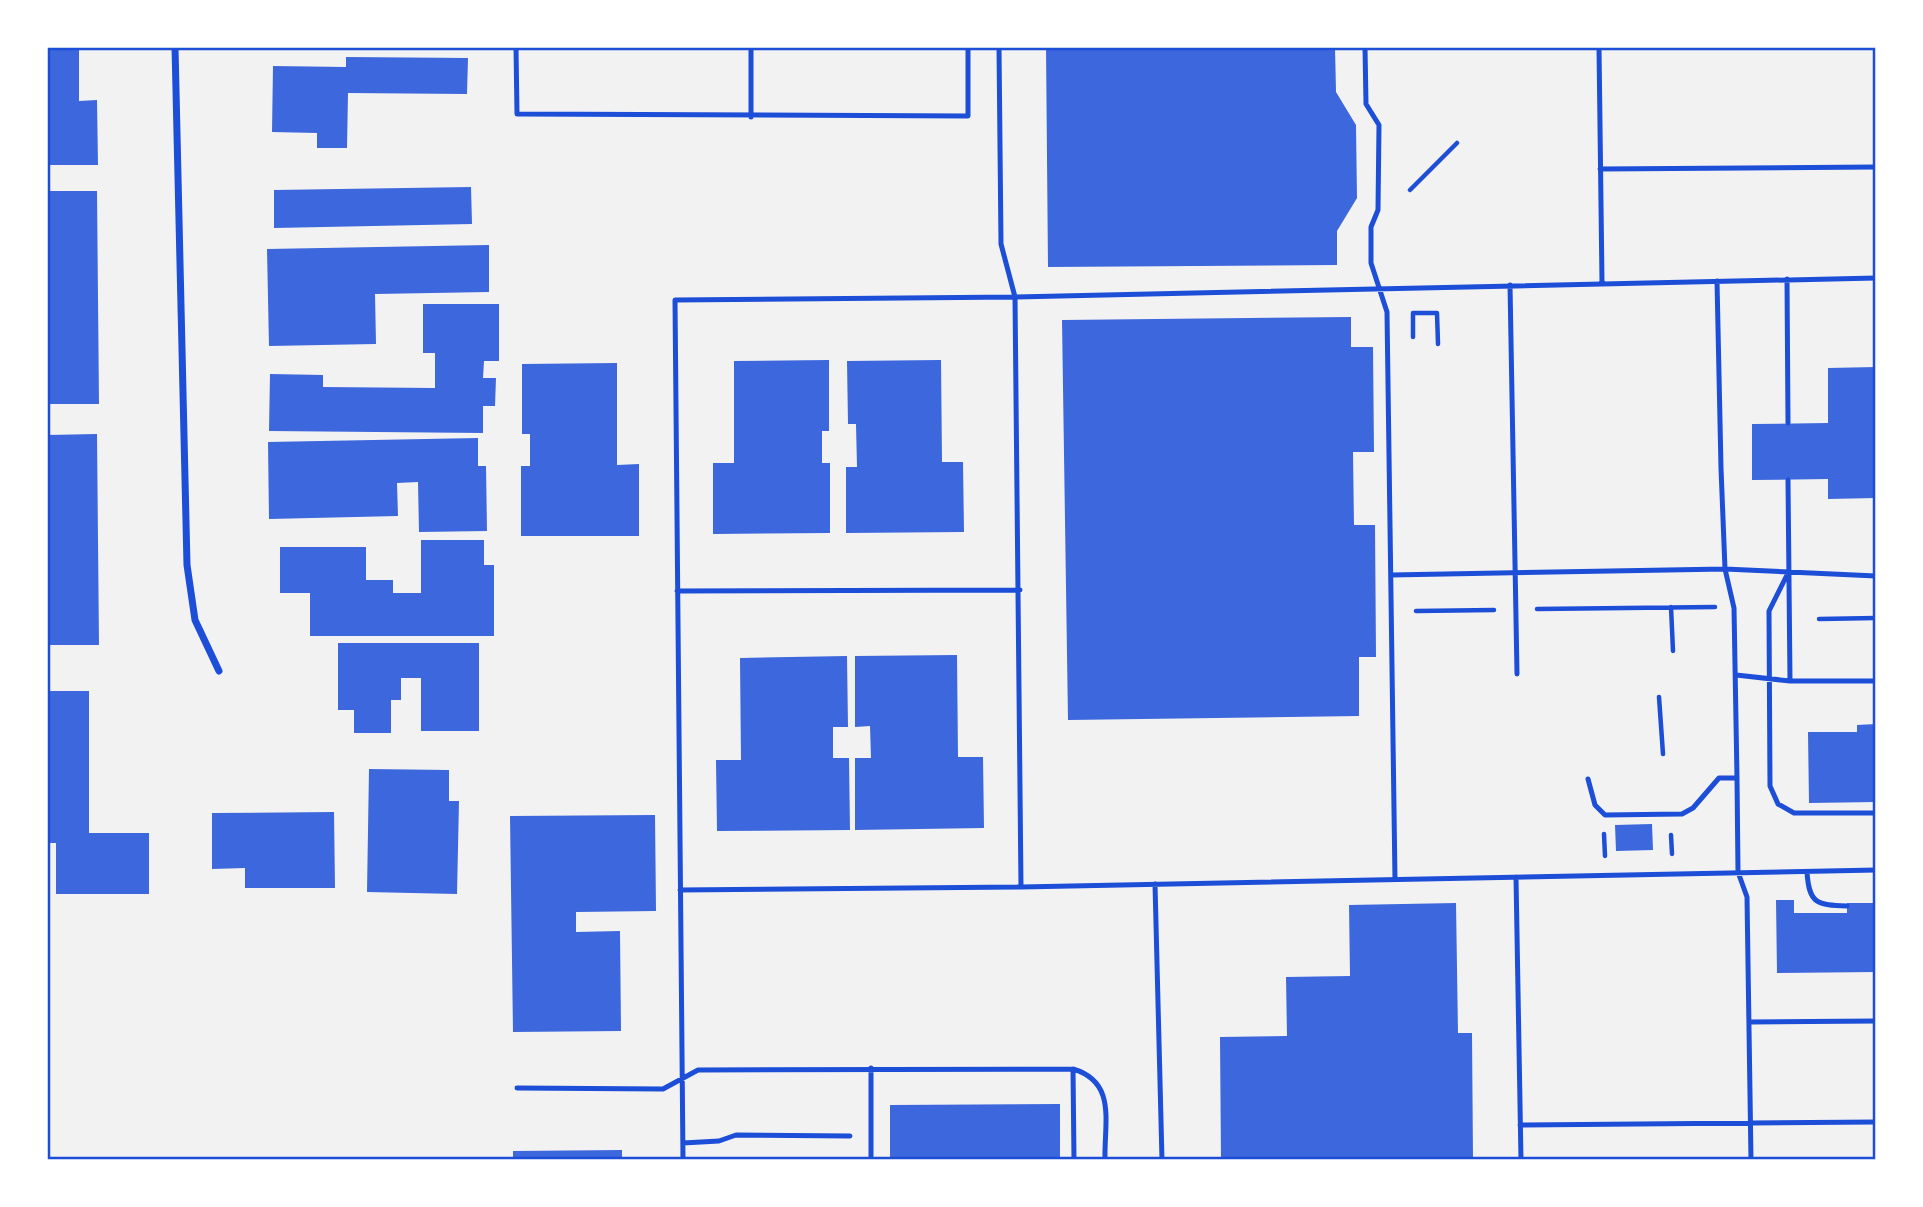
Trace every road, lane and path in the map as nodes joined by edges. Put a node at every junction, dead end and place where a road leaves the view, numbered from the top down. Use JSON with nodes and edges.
{"nodes":[{"id":1,"x":175,"y":47,"type":"edge"},
{"id":2,"x":516,"y":47,"type":"edge"},
{"id":3,"x":751,"y":47,"type":"edge"},
{"id":4,"x":968,"y":47,"type":"edge"},
{"id":5,"x":999,"y":47,"type":"edge"},
{"id":6,"x":1365,"y":47,"type":"edge"},
{"id":7,"x":1599,"y":47,"type":"edge"},
{"id":8,"x":751,"y":117,"type":"junction"},
{"id":9,"x":1457,"y":143,"type":"dead end"},
{"id":10,"x":1876,"y":167,"type":"edge"},
{"id":11,"x":1600,"y":169,"type":"junction"},
{"id":12,"x":1410,"y":190,"type":"dead end"},
{"id":13,"x":1876,"y":278,"type":"edge"},
{"id":14,"x":1787,"y":279,"type":"junction"},
{"id":15,"x":1717,"y":281,"type":"junction"},
{"id":16,"x":1602,"y":282,"type":"junction"},
{"id":17,"x":1510,"y":285,"type":"junction"},
{"id":18,"x":1380,"y":289,"type":"junction"},
{"id":19,"x":1015,"y":297,"type":"junction"},
{"id":20,"x":1413,"y":337,"type":"dead end"},
{"id":21,"x":1438,"y":344,"type":"dead end"},
{"id":22,"x":1788,"y":423,"type":"dead end"},
{"id":23,"x":1788,"y":480,"type":"dead end"},
{"id":24,"x":1725,"y":569,"type":"junction"},
{"id":25,"x":1789,"y":570,"type":"junction"},
{"id":26,"x":1514,"y":573,"type":"junction"},
{"id":27,"x":1391,"y":575,"type":"junction"},
{"id":28,"x":1876,"y":576,"type":"edge"},
{"id":29,"x":1020,"y":590,"type":"junction"},
{"id":30,"x":677,"y":591,"type":"junction"},
{"id":31,"x":1671,"y":607,"type":"junction"},
{"id":32,"x":1716,"y":607,"type":"dead end"},
{"id":33,"x":1537,"y":609,"type":"dead end"},
{"id":34,"x":1494,"y":610,"type":"dead end"},
{"id":35,"x":1416,"y":611,"type":"dead end"},
{"id":36,"x":1876,"y":618,"type":"edge"},
{"id":37,"x":1819,"y":619,"type":"dead end"},
{"id":38,"x":1673,"y":651,"type":"dead end"},
{"id":39,"x":219,"y":671,"type":"dead end"},
{"id":40,"x":1517,"y":674,"type":"dead end"},
{"id":41,"x":1737,"y":675,"type":"junction"},
{"id":42,"x":1770,"y":678,"type":"junction"},
{"id":43,"x":1790,"y":681,"type":"junction"},
{"id":44,"x":1876,"y":681,"type":"edge"},
{"id":45,"x":1659,"y":697,"type":"dead end"},
{"id":46,"x":1663,"y":754,"type":"dead end"},
{"id":47,"x":1737,"y":778,"type":"junction"},
{"id":48,"x":1588,"y":779,"type":"dead end"},
{"id":49,"x":1876,"y":813,"type":"edge"},
{"id":50,"x":1671,"y":827,"type":"dead end"},
{"id":51,"x":1604,"y":832,"type":"dead end"},
{"id":52,"x":1672,"y":855,"type":"dead end"},
{"id":53,"x":1604,"y":856,"type":"dead end"},
{"id":54,"x":1876,"y":870,"type":"edge"},
{"id":55,"x":1738,"y":872,"type":"junction"},
{"id":56,"x":1807,"y":872,"type":"junction"},
{"id":57,"x":1516,"y":877,"type":"junction"},
{"id":58,"x":1395,"y":880,"type":"junction"},
{"id":59,"x":1155,"y":884,"type":"junction"},
{"id":60,"x":1021,"y":887,"type":"junction"},
{"id":61,"x":680,"y":890,"type":"junction"},
{"id":62,"x":1847,"y":906,"type":"dead end"},
{"id":63,"x":1876,"y":1021,"type":"edge"},
{"id":64,"x":1750,"y":1022,"type":"junction"},
{"id":65,"x":871,"y":1068,"type":"junction"},
{"id":66,"x":1073,"y":1069,"type":"junction"},
{"id":67,"x":682,"y":1079,"type":"junction"},
{"id":68,"x":517,"y":1088,"type":"dead end"},
{"id":69,"x":1876,"y":1122,"type":"edge"},
{"id":70,"x":1752,"y":1123,"type":"junction"},
{"id":71,"x":1520,"y":1125,"type":"junction"},
{"id":72,"x":850,"y":1136,"type":"dead end"},
{"id":73,"x":683,"y":1143,"type":"junction"},
{"id":74,"x":683,"y":1160,"type":"edge"},
{"id":75,"x":871,"y":1160,"type":"edge"},
{"id":76,"x":1074,"y":1160,"type":"edge"},
{"id":77,"x":1105,"y":1160,"type":"edge"},
{"id":78,"x":1161,"y":1160,"type":"edge"},
{"id":79,"x":1521,"y":1160,"type":"edge"},
{"id":80,"x":1751,"y":1160,"type":"edge"}],
"edges":[{"from":1,"to":39,"type":"street"},
{"from":2,"to":8,"type":"lane"},
{"from":3,"to":8,"type":"lane"},
{"from":4,"to":8,"type":"lane"},
{"from":5,"to":19,"type":"lane"},
{"from":6,"to":18,"type":"lane"},
{"from":7,"to":11,"type":"lane"},
{"from":9,"to":12,"type":"path"},
{"from":10,"to":11,"type":"lane"},
{"from":11,"to":16,"type":"lane"},
{"from":13,"to":14,"type":"lane"},
{"from":14,"to":15,"type":"lane"},
{"from":14,"to":22,"type":"lane"},
{"from":15,"to":16,"type":"lane"},
{"from":15,"to":24,"type":"lane"},
{"from":16,"to":17,"type":"lane"},
{"from":17,"to":18,"type":"lane"},
{"from":17,"to":26,"type":"lane"},
{"from":18,"to":19,"type":"lane"},
{"from":18,"to":27,"type":"lane"},
{"from":19,"to":29,"type":"lane"},
{"from":19,"to":30,"type":"lane"},
{"from":20,"to":21,"type":"path"},
{"from":23,"to":25,"type":"lane"},
{"from":24,"to":25,"type":"lane"},
{"from":24,"to":26,"type":"lane"},
{"from":24,"to":41,"type":"lane"},
{"from":25,"to":28,"type":"lane"},
{"from":25,"to":42,"type":"lane"},
{"from":25,"to":43,"type":"lane"},
{"from":26,"to":27,"type":"lane"},
{"from":26,"to":40,"type":"lane"},
{"from":27,"to":58,"type":"lane"},
{"from":29,"to":30,"type":"lane"},
{"from":29,"to":60,"type":"lane"},
{"from":30,"to":61,"type":"lane"},
{"from":31,"to":32,"type":"path"},
{"from":31,"to":33,"type":"path"},
{"from":31,"to":38,"type":"path"},
{"from":34,"to":35,"type":"path"},
{"from":36,"to":37,"type":"path"},
{"from":41,"to":42,"type":"lane"},
{"from":41,"to":47,"type":"lane"},
{"from":42,"to":43,"type":"lane"},
{"from":42,"to":49,"type":"lane"},
{"from":43,"to":44,"type":"lane"},
{"from":45,"to":46,"type":"path"},
{"from":47,"to":48,"type":"lane"},
{"from":47,"to":55,"type":"lane"},
{"from":50,"to":52,"type":"path"},
{"from":51,"to":53,"type":"path"},
{"from":54,"to":56,"type":"lane"},
{"from":55,"to":56,"type":"lane"},
{"from":55,"to":57,"type":"lane"},
{"from":55,"to":64,"type":"lane"},
{"from":56,"to":62,"type":"lane"},
{"from":57,"to":58,"type":"lane"},
{"from":57,"to":71,"type":"lane"},
{"from":58,"to":59,"type":"lane"},
{"from":59,"to":60,"type":"lane"},
{"from":59,"to":78,"type":"lane"},
{"from":60,"to":61,"type":"lane"},
{"from":61,"to":67,"type":"lane"},
{"from":63,"to":64,"type":"lane"},
{"from":64,"to":70,"type":"lane"},
{"from":65,"to":66,"type":"lane"},
{"from":65,"to":67,"type":"lane"},
{"from":65,"to":75,"type":"lane"},
{"from":66,"to":76,"type":"lane"},
{"from":66,"to":77,"type":"lane"},
{"from":67,"to":68,"type":"lane"},
{"from":67,"to":73,"type":"lane"},
{"from":69,"to":70,"type":"lane"},
{"from":70,"to":71,"type":"lane"},
{"from":70,"to":80,"type":"lane"},
{"from":71,"to":79,"type":"lane"},
{"from":72,"to":73,"type":"lane"},
{"from":73,"to":74,"type":"lane"}]}
